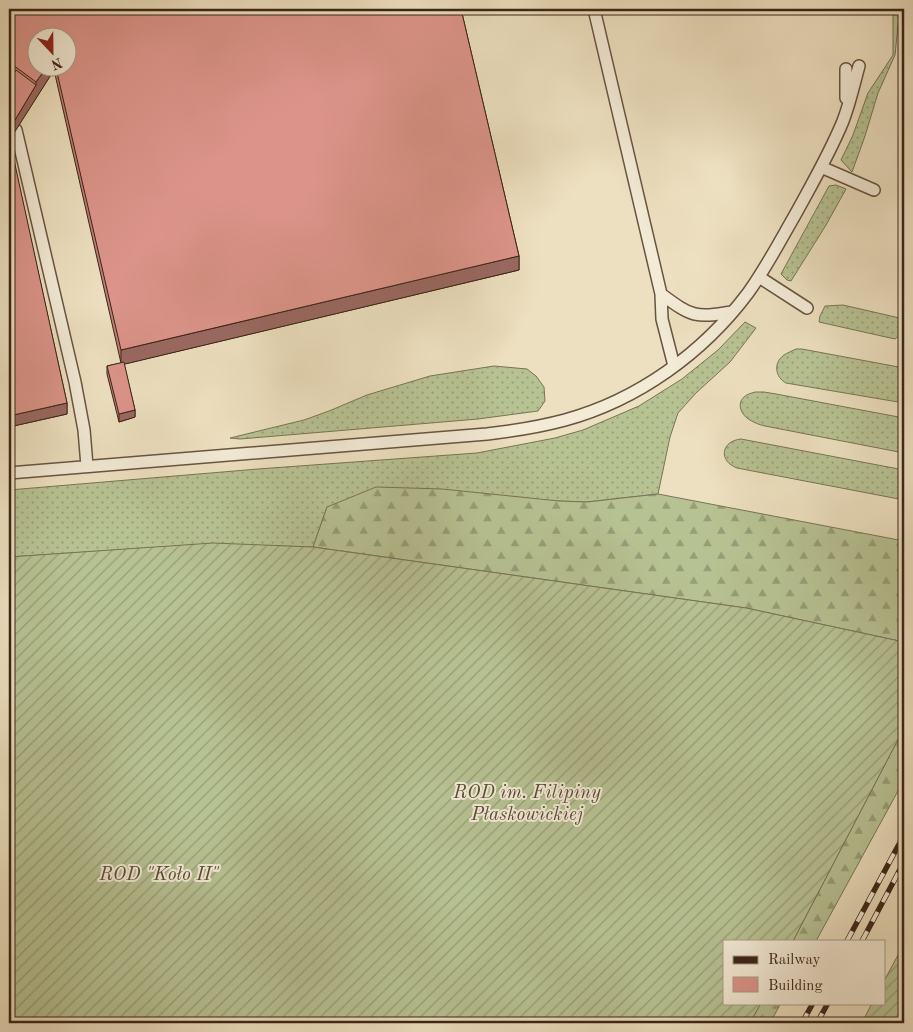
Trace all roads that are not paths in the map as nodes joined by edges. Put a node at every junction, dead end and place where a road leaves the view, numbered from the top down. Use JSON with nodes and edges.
{"nodes":[{"id":1,"x":594,"y":9,"type":"edge"},
{"id":2,"x":859,"y":66,"type":"dead end"},
{"id":3,"x":846,"y":69,"type":"dead end"},
{"id":4,"x":846,"y":112,"type":"junction"},
{"id":5,"x":16,"y":130,"type":"edge"},
{"id":6,"x":821,"y":167,"type":"junction"},
{"id":7,"x":874,"y":190,"type":"dead end"},
{"id":8,"x":759,"y":277,"type":"junction"},
{"id":9,"x":662,"y":294,"type":"junction"},
{"id":10,"x":807,"y":308,"type":"dead end"},
{"id":11,"x":732,"y":312,"type":"junction"},
{"id":12,"x":674,"y":366,"type":"junction"},
{"id":13,"x":87,"y":466,"type":"junction"},
{"id":14,"x":9,"y":473,"type":"edge"}],
"edges":[{"from":1,"to":9,"type":"lane"},
{"from":2,"to":4,"type":"lane"},
{"from":3,"to":4,"type":"lane"},
{"from":4,"to":6,"type":"lane"},
{"from":5,"to":13,"type":"lane"},
{"from":6,"to":7,"type":"lane"},
{"from":6,"to":8,"type":"lane"},
{"from":8,"to":10,"type":"lane"},
{"from":8,"to":11,"type":"lane"},
{"from":9,"to":11,"type":"lane"},
{"from":9,"to":12,"type":"lane"},
{"from":11,"to":12,"type":"lane"},
{"from":12,"to":13,"type":"lane"},
{"from":13,"to":14,"type":"lane"}]}
